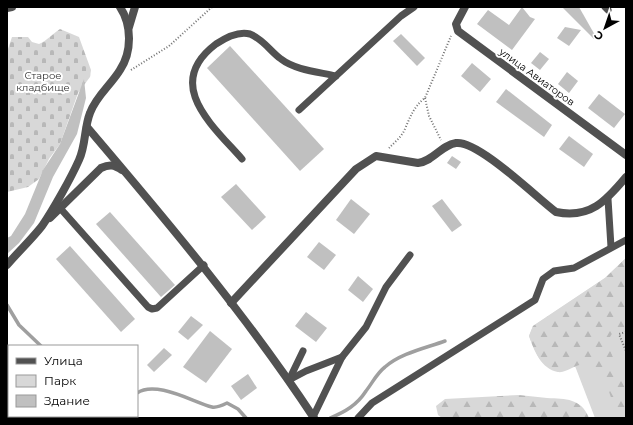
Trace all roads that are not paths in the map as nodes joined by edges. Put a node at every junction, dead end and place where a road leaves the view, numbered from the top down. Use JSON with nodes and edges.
{"nodes":[{"id":1,"x":12,"y":7,"type":"edge"},
{"id":2,"x":120,"y":7,"type":"edge"},
{"id":3,"x":135,"y":7,"type":"edge"},
{"id":4,"x":414,"y":7,"type":"edge"},
{"id":5,"x":465,"y":7,"type":"edge"},
{"id":6,"x":7,"y":8,"type":"edge"},
{"id":7,"x":129,"y":28,"type":"junction"},
{"id":8,"x":336,"y":76,"type":"junction"},
{"id":9,"x":299,"y":110,"type":"dead end"},
{"id":10,"x":87,"y":127,"type":"junction"},
{"id":11,"x":626,"y":155,"type":"edge"},
{"id":12,"x":242,"y":159,"type":"dead end"},
{"id":13,"x":125,"y":171,"type":"junction"},
{"id":14,"x":626,"y":177,"type":"edge"},
{"id":15,"x":608,"y":199,"type":"junction"},
{"id":16,"x":60,"y":208,"type":"junction"},
{"id":17,"x":42,"y":226,"type":"junction"},
{"id":18,"x":626,"y":240,"type":"edge"},
{"id":19,"x":611,"y":247,"type":"junction"},
{"id":20,"x":410,"y":255,"type":"dead end"},
{"id":21,"x":7,"y":265,"type":"edge"},
{"id":22,"x":204,"y":265,"type":"junction"},
{"id":23,"x":231,"y":303,"type":"junction"},
{"id":24,"x":303,"y":351,"type":"dead end"},
{"id":25,"x":342,"y":357,"type":"junction"},
{"id":26,"x":289,"y":380,"type":"junction"},
{"id":27,"x":313,"y":418,"type":"edge"},
{"id":28,"x":358,"y":418,"type":"edge"}],
"edges":[{"from":1,"to":6,"type":"street"},
{"from":2,"to":7,"type":"street"},
{"from":3,"to":7,"type":"street"},
{"from":4,"to":8,"type":"lane"},
{"from":5,"to":11,"type":"street","name":"улица Авиаторов"},
{"from":7,"to":10,"type":"street"},
{"from":8,"to":9,"type":"lane"},
{"from":8,"to":12,"type":"lane"},
{"from":10,"to":13,"type":"street"},
{"from":10,"to":17,"type":"street"},
{"from":13,"to":16,"type":"street"},
{"from":13,"to":22,"type":"street"},
{"from":14,"to":15,"type":"street"},
{"from":15,"to":19,"type":"lane"},
{"from":15,"to":23,"type":"street"},
{"from":16,"to":17,"type":"street"},
{"from":16,"to":22,"type":"lane"},
{"from":17,"to":21,"type":"street"},
{"from":18,"to":19,"type":"lane"},
{"from":19,"to":28,"type":"lane"},
{"from":20,"to":25,"type":"lane"},
{"from":22,"to":23,"type":"street"},
{"from":23,"to":26,"type":"street"},
{"from":24,"to":26,"type":"lane"},
{"from":25,"to":26,"type":"lane"},
{"from":25,"to":27,"type":"lane"},
{"from":26,"to":27,"type":"street"}]}
